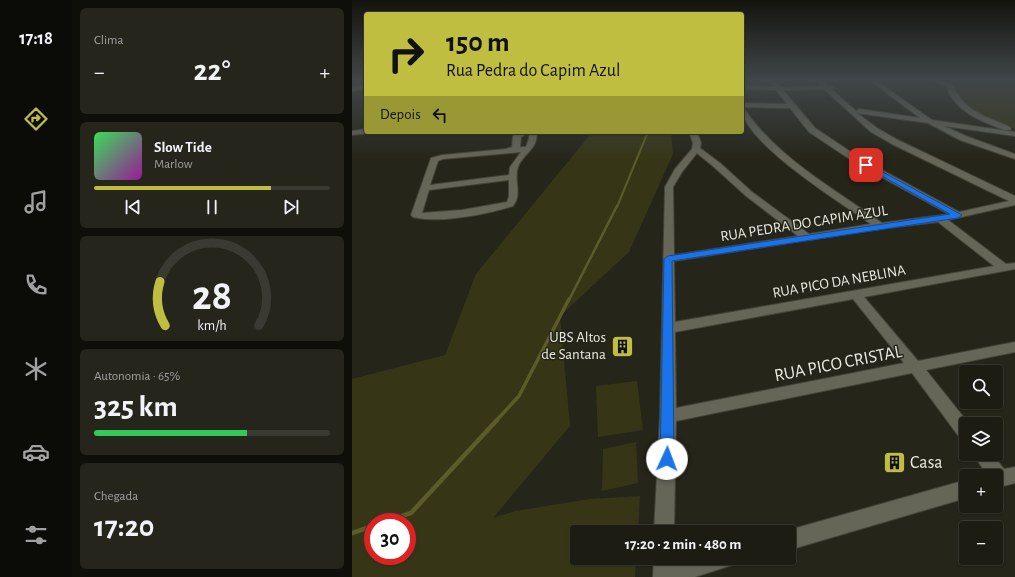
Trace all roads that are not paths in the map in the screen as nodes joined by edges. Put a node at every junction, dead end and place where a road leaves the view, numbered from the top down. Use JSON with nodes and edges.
{"nodes":[{"id":1,"x":794,"y":107,"type":"edge"},
{"id":2,"x":848,"y":107,"type":"edge"},
{"id":3,"x":854,"y":107,"type":"edge"},
{"id":4,"x":909,"y":107,"type":"edge"},
{"id":5,"x":963,"y":107,"type":"edge"},
{"id":6,"x":858,"y":110,"type":"junction"},
{"id":7,"x":744,"y":113,"type":"edge"},
{"id":8,"x":927,"y":120,"type":"junction"},
{"id":9,"x":1015,"y":131,"type":"edge"},
{"id":10,"x":522,"y":134,"type":"edge"},
{"id":11,"x":533,"y":134,"type":"edge"},
{"id":12,"x":694,"y":134,"type":"edge"},
{"id":13,"x":1015,"y":134,"type":"edge"},
{"id":14,"x":528,"y":149,"type":"junction"},
{"id":15,"x":696,"y":149,"type":"junction"},
{"id":16,"x":507,"y":151,"type":"junction"},
{"id":17,"x":1015,"y":157,"type":"edge"},
{"id":18,"x":684,"y":164,"type":"junction"},
{"id":19,"x":717,"y":165,"type":"junction"},
{"id":20,"x":513,"y":174,"type":"junction"},
{"id":21,"x":426,"y":185,"type":"junction"},
{"id":22,"x":1015,"y":195,"type":"edge"},
{"id":23,"x":1015,"y":201,"type":"edge"},
{"id":24,"x":958,"y":215,"type":"junction"},
{"id":25,"x":940,"y":219,"type":"junction"},
{"id":26,"x":880,"y":226,"type":"junction"},
{"id":27,"x":808,"y":238,"type":"junction"},
{"id":28,"x":668,"y":259,"type":"junction"},
{"id":29,"x":1009,"y":267,"type":"edge"},
{"id":30,"x":856,"y":294,"type":"junction"},
{"id":31,"x":669,"y":328,"type":"junction"},
{"id":32,"x":1015,"y":347,"type":"edge"},
{"id":33,"x":915,"y":367,"type":"junction"},
{"id":34,"x":668,"y":416,"type":"junction"},
{"id":35,"x":959,"y":424,"type":"edge"},
{"id":36,"x":988,"y":461,"type":"edge"},
{"id":37,"x":1004,"y":478,"type":"edge"},
{"id":38,"x":959,"y":491,"type":"edge"},
{"id":39,"x":664,"y":525,"type":"edge"},
{"id":40,"x":796,"y":538,"type":"edge"},
{"id":41,"x":689,"y":565,"type":"edge"},
{"id":42,"x":663,"y":570,"type":"edge"}],
"edges":[{"from":1,"to":24,"type":"street"},
{"from":2,"to":23,"type":"street"},
{"from":3,"to":6,"type":"street"},
{"from":4,"to":8,"type":"street"},
{"from":5,"to":9,"type":"street"},
{"from":6,"to":8,"type":"street"},
{"from":6,"to":22,"type":"street"},
{"from":7,"to":26,"type":"street"},
{"from":8,"to":13,"type":"street"},
{"from":8,"to":17,"type":"street"},
{"from":10,"to":16,"type":"street"},
{"from":11,"to":14,"type":"street"},
{"from":12,"to":15,"type":"street"},
{"from":14,"to":16,"type":"street"},
{"from":14,"to":20,"type":"street"},
{"from":15,"to":18,"type":"street"},
{"from":15,"to":19,"type":"street"},
{"from":16,"to":21,"type":"street"},
{"from":18,"to":19,"type":"street"},
{"from":18,"to":28,"type":"street"},
{"from":19,"to":27,"type":"street"},
{"from":20,"to":21,"type":"street"},
{"from":20,"to":21,"type":"street"},
{"from":23,"to":24,"type":"street","name":"RUA PEDRA DO CAPIM AZUL"},
{"from":24,"to":25,"type":"street","name":"RUA PEDRA DO CAPIM AZUL"},
{"from":25,"to":26,"type":"street","name":"RUA PEDRA DO CAPIM AZUL"},
{"from":25,"to":29,"type":"street"},
{"from":26,"to":27,"type":"street","name":"RUA PEDRA DO CAPIM AZUL"},
{"from":27,"to":28,"type":"street","name":"RUA PEDRA DO CAPIM AZUL"},
{"from":28,"to":31,"type":"street"},
{"from":29,"to":30,"type":"street","name":"RUA PICO DA NEBLINA"},
{"from":30,"to":31,"type":"street","name":"RUA PICO DA NEBLINA"},
{"from":30,"to":33,"type":"street"},
{"from":31,"to":34,"type":"street"},
{"from":32,"to":33,"type":"street","name":"RUA PICO CRISTAL"},
{"from":33,"to":34,"type":"street","name":"RUA PICO CRISTAL"},
{"from":33,"to":35,"type":"street"},
{"from":34,"to":39,"type":"street"},
{"from":36,"to":37,"type":"street"},
{"from":38,"to":40,"type":"street"},
{"from":41,"to":42,"type":"street"}]}
